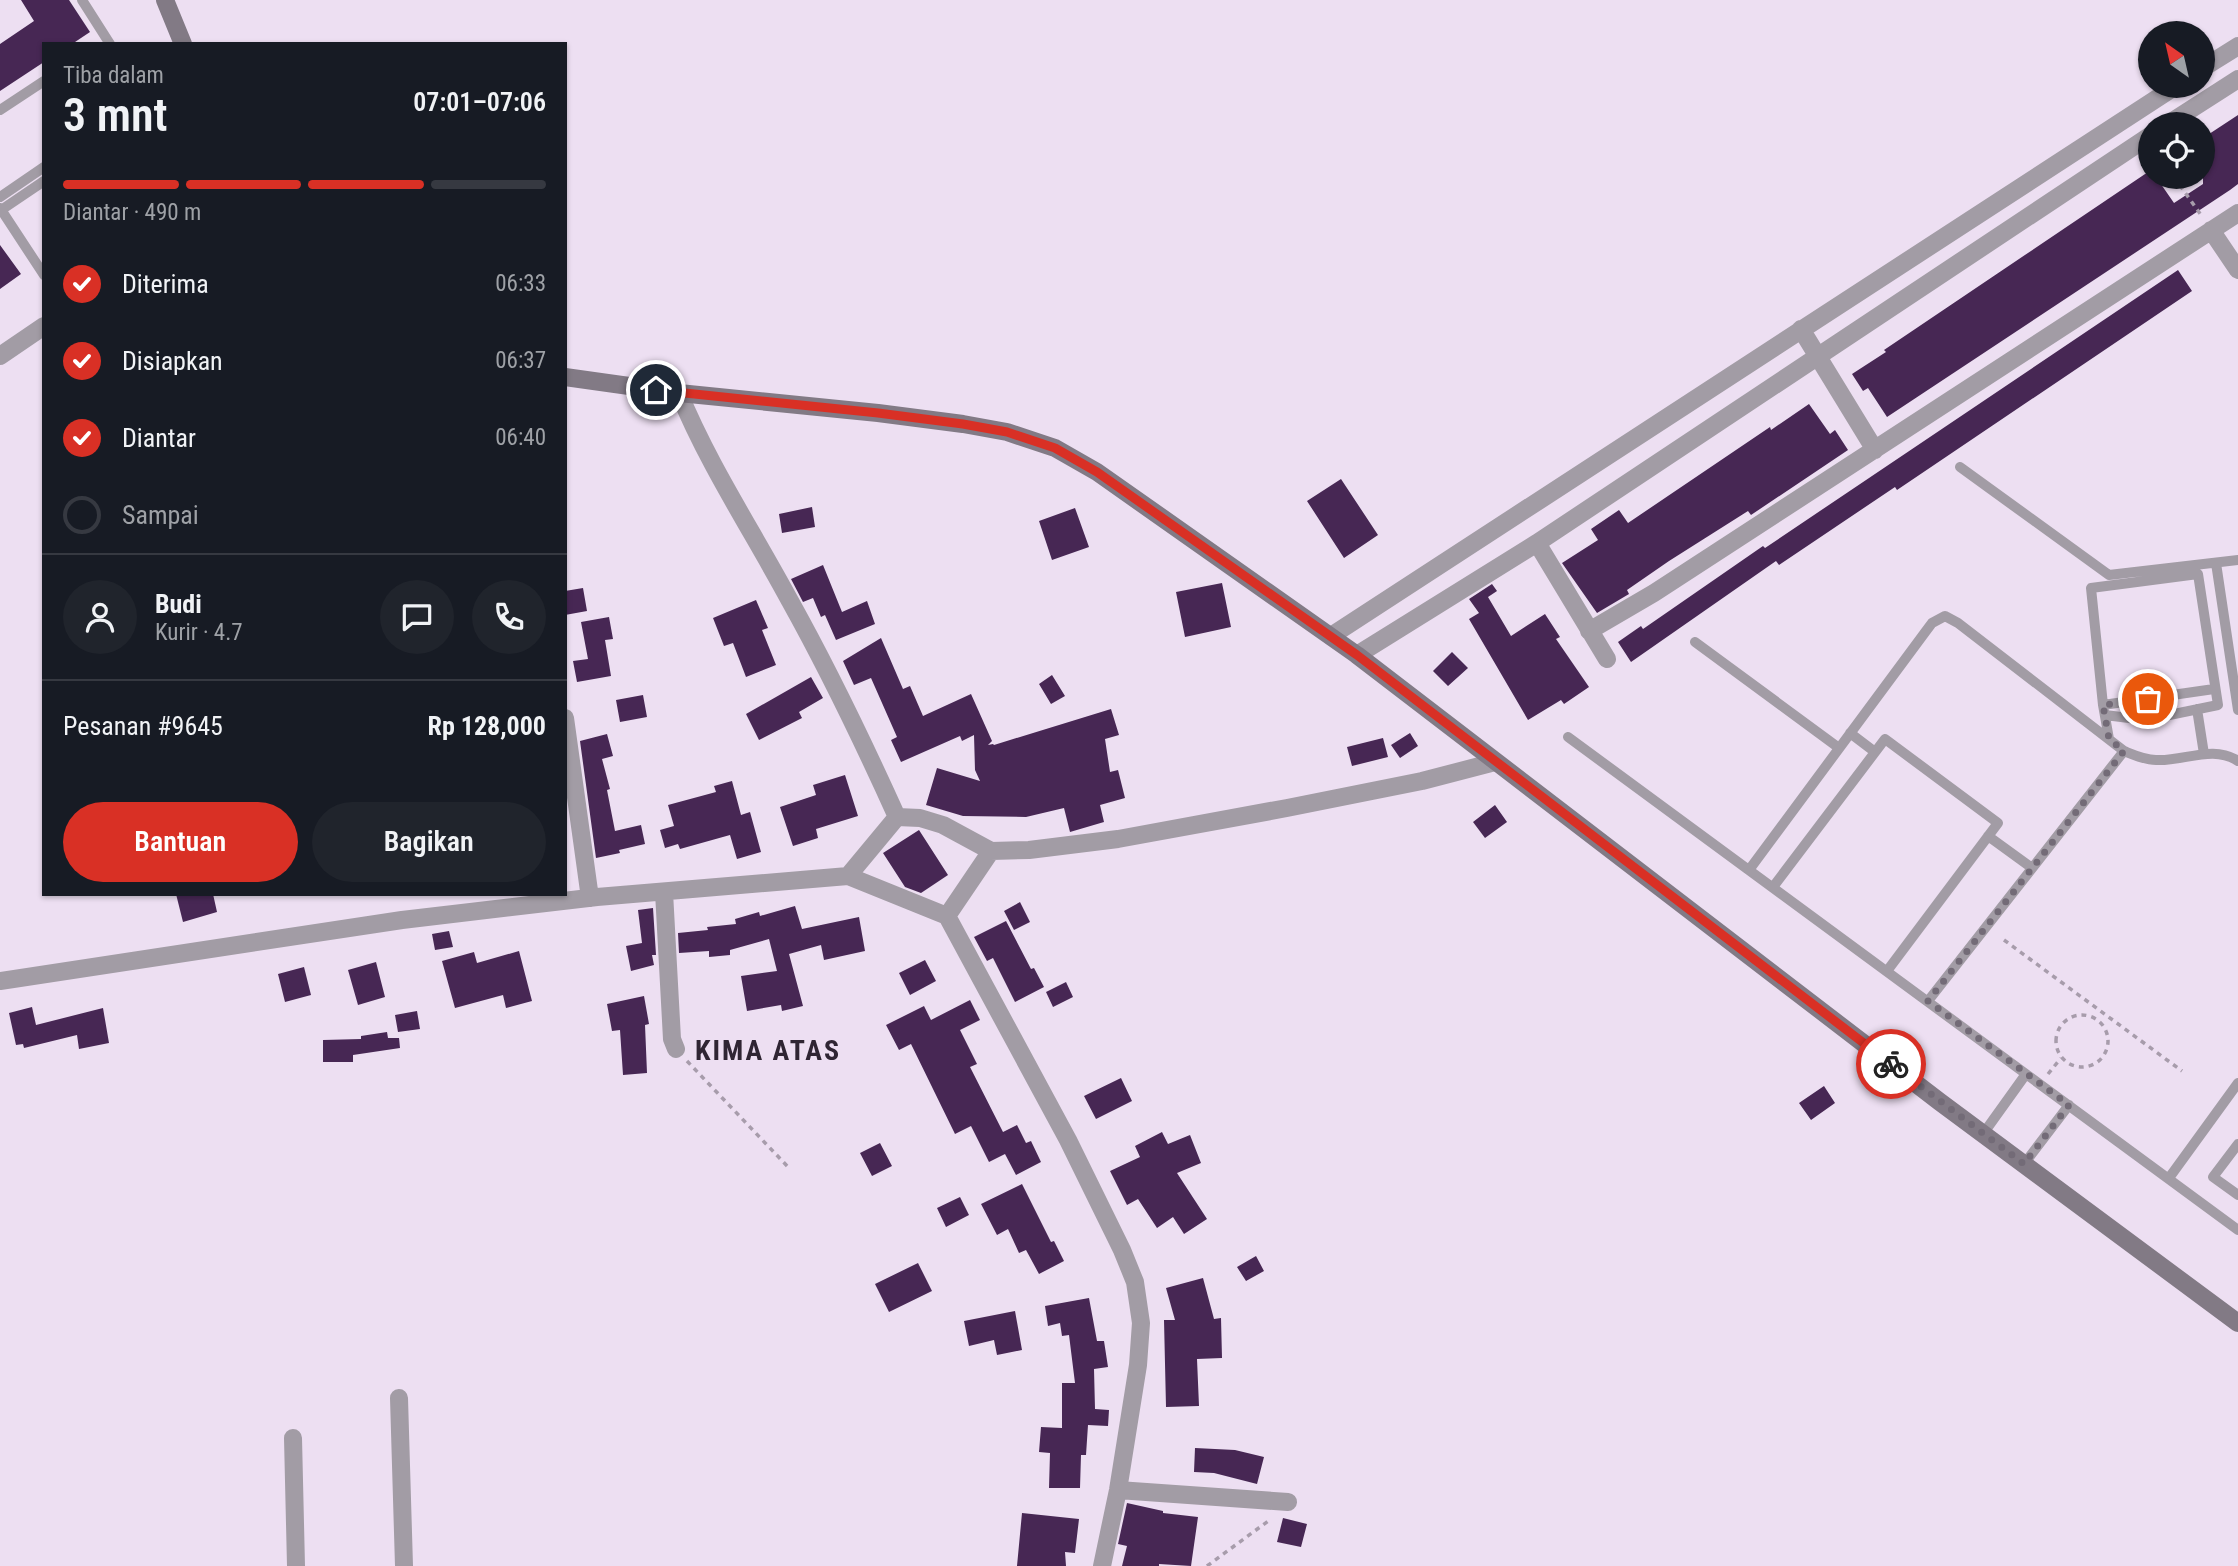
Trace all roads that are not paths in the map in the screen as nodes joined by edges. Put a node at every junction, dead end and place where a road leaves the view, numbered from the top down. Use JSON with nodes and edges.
{"nodes":[{"id":1,"x":82,"y":0,"type":"edge"},
{"id":2,"x":165,"y":0,"type":"edge"},
{"id":3,"x":105,"y":42,"type":"edge"},
{"id":4,"x":182,"y":42,"type":"edge"},
{"id":5,"x":2238,"y":46,"type":"edge"},
{"id":6,"x":2216,"y":60,"type":"edge"},
{"id":7,"x":2238,"y":79,"type":"edge"},
{"id":8,"x":42,"y":81,"type":"edge"},
{"id":9,"x":2157,"y":98,"type":"edge"},
{"id":10,"x":0,"y":110,"type":"edge"},
{"id":11,"x":2187,"y":112,"type":"edge"},
{"id":12,"x":2138,"y":144,"type":"edge"},
{"id":13,"x":2078,"y":148,"type":"junction"},
{"id":14,"x":42,"y":168,"type":"edge"},
{"id":15,"x":2091,"y":175,"type":"junction"},
{"id":16,"x":42,"y":182,"type":"edge"},
{"id":17,"x":0,"y":197,"type":"edge"},
{"id":18,"x":1,"y":209,"type":"edge"},
{"id":19,"x":2238,"y":213,"type":"edge"},
{"id":20,"x":2211,"y":230,"type":"junction"},
{"id":21,"x":2238,"y":270,"type":"edge"},
{"id":22,"x":42,"y":272,"type":"edge"},
{"id":23,"x":42,"y":327,"type":"edge"},
{"id":24,"x":1801,"y":329,"type":"junction"},
{"id":25,"x":0,"y":356,"type":"edge"},
{"id":26,"x":1818,"y":357,"type":"junction"},
{"id":27,"x":567,"y":377,"type":"edge"},
{"id":28,"x":679,"y":393,"type":"junction"},
{"id":29,"x":1875,"y":450,"type":"junction"},
{"id":30,"x":1960,"y":467,"type":"dead end"},
{"id":31,"x":1537,"y":543,"type":"junction"},
{"id":32,"x":2238,"y":560,"type":"edge"},
{"id":33,"x":2216,"y":563,"type":"junction"},
{"id":34,"x":1589,"y":631,"type":"junction"},
{"id":35,"x":1331,"y":636,"type":"junction"},
{"id":36,"x":1695,"y":642,"type":"dead end"},
{"id":37,"x":1357,"y":655,"type":"junction"},
{"id":38,"x":1607,"y":659,"type":"dead end"},
{"id":39,"x":2214,"y":690,"type":"junction"},
{"id":40,"x":2197,"y":709,"type":"junction"},
{"id":41,"x":2104,"y":710,"type":"junction"},
{"id":42,"x":2238,"y":710,"type":"edge"},
{"id":43,"x":567,"y":732,"type":"edge"},
{"id":44,"x":1850,"y":733,"type":"junction"},
{"id":45,"x":1568,"y":737,"type":"dead end"},
{"id":46,"x":2109,"y":739,"type":"junction"},
{"id":47,"x":1839,"y":748,"type":"junction"},
{"id":48,"x":2124,"y":751,"type":"junction"},
{"id":49,"x":1875,"y":752,"type":"junction"},
{"id":50,"x":2204,"y":754,"type":"junction"},
{"id":51,"x":2238,"y":761,"type":"edge"},
{"id":52,"x":1495,"y":762,"type":"junction"},
{"id":53,"x":897,"y":817,"type":"junction"},
{"id":54,"x":1988,"y":836,"type":"junction"},
{"id":55,"x":991,"y":851,"type":"junction"},
{"id":56,"x":2032,"y":868,"type":"junction"},
{"id":57,"x":1749,"y":870,"type":"junction"},
{"id":58,"x":848,"y":876,"type":"junction"},
{"id":59,"x":1773,"y":887,"type":"junction"},
{"id":60,"x":664,"y":892,"type":"junction"},
{"id":61,"x":590,"y":898,"type":"junction"},
{"id":62,"x":947,"y":916,"type":"junction"},
{"id":63,"x":1886,"y":971,"type":"junction"},
{"id":64,"x":0,"y":981,"type":"edge"},
{"id":65,"x":1928,"y":1001,"type":"junction"},
{"id":66,"x":676,"y":1049,"type":"road end"},
{"id":67,"x":2026,"y":1074,"type":"junction"},
{"id":68,"x":2238,"y":1083,"type":"edge"},
{"id":69,"x":2069,"y":1105,"type":"junction"},
{"id":70,"x":1983,"y":1134,"type":"junction"},
{"id":71,"x":2238,"y":1144,"type":"edge"},
{"id":72,"x":2024,"y":1164,"type":"junction"},
{"id":73,"x":2169,"y":1178,"type":"junction"},
{"id":74,"x":2238,"y":1195,"type":"edge"},
{"id":75,"x":2238,"y":1230,"type":"edge"},
{"id":76,"x":2238,"y":1323,"type":"edge"},
{"id":77,"x":399,"y":1398,"type":"dead end"},
{"id":78,"x":293,"y":1438,"type":"dead end"},
{"id":79,"x":1118,"y":1490,"type":"junction"},
{"id":80,"x":1288,"y":1502,"type":"road end"},
{"id":81,"x":404,"y":1560,"type":"edge"},
{"id":82,"x":296,"y":1566,"type":"edge"},
{"id":83,"x":420,"y":1566,"type":"edge"},
{"id":84,"x":1102,"y":1566,"type":"edge"}],
"edges":[{"from":1,"to":3,"type":"lane"},
{"from":2,"to":4,"type":"main road"},
{"from":5,"to":6,"type":"street"},
{"from":7,"to":11,"type":"street"},
{"from":8,"to":10,"type":"lane"},
{"from":9,"to":13,"type":"street"},
{"from":12,"to":15,"type":"street"},
{"from":13,"to":15,"type":"street"},
{"from":13,"to":24,"type":"street"},
{"from":14,"to":17,"type":"lane"},
{"from":15,"to":26,"type":"street"},
{"from":16,"to":18,"type":"lane"},
{"from":18,"to":22,"type":"lane"},
{"from":19,"to":20,"type":"street"},
{"from":20,"to":21,"type":"street"},
{"from":20,"to":29,"type":"street"},
{"from":23,"to":25,"type":"street"},
{"from":24,"to":26,"type":"street"},
{"from":24,"to":35,"type":"street"},
{"from":26,"to":29,"type":"street"},
{"from":26,"to":31,"type":"street"},
{"from":27,"to":28,"type":"main road"},
{"from":28,"to":35,"type":"main road"},
{"from":28,"to":53,"type":"street"},
{"from":29,"to":34,"type":"street"},
{"from":30,"to":33,"type":"lane"},
{"from":31,"to":34,"type":"street"},
{"from":31,"to":37,"type":"street"},
{"from":32,"to":33,"type":"lane"},
{"from":33,"to":42,"type":"lane"},
{"from":34,"to":38,"type":"street"},
{"from":35,"to":37,"type":"main road"},
{"from":36,"to":47,"type":"lane"},
{"from":37,"to":52,"type":"main road"},
{"from":39,"to":40,"type":"lane"},
{"from":39,"to":41,"type":"lane"},
{"from":39,"to":41,"type":"lane"},
{"from":40,"to":41,"type":"lane"},
{"from":40,"to":50,"type":"lane"},
{"from":41,"to":46,"type":"lane"},
{"from":43,"to":61,"type":"street"},
{"from":44,"to":46,"type":"lane"},
{"from":44,"to":47,"type":"lane"},
{"from":44,"to":49,"type":"lane"},
{"from":45,"to":57,"type":"lane"},
{"from":46,"to":48,"type":"lane"},
{"from":47,"to":57,"type":"lane"},
{"from":48,"to":50,"type":"lane"},
{"from":48,"to":56,"type":"lane"},
{"from":49,"to":54,"type":"lane"},
{"from":49,"to":59,"type":"lane"},
{"from":50,"to":51,"type":"lane"},
{"from":52,"to":55,"type":"street"},
{"from":52,"to":70,"type":"main road"},
{"from":53,"to":55,"type":"street"},
{"from":53,"to":58,"type":"street"},
{"from":54,"to":56,"type":"lane"},
{"from":54,"to":63,"type":"lane"},
{"from":55,"to":62,"type":"street"},
{"from":56,"to":65,"type":"lane"},
{"from":57,"to":59,"type":"lane"},
{"from":58,"to":60,"type":"street"},
{"from":58,"to":62,"type":"street"},
{"from":59,"to":63,"type":"lane"},
{"from":60,"to":61,"type":"street"},
{"from":60,"to":66,"type":"street"},
{"from":61,"to":64,"type":"street"},
{"from":62,"to":79,"type":"street"},
{"from":63,"to":65,"type":"lane"},
{"from":65,"to":67,"type":"lane"},
{"from":67,"to":69,"type":"lane"},
{"from":67,"to":70,"type":"lane"},
{"from":68,"to":73,"type":"lane"},
{"from":69,"to":72,"type":"lane"},
{"from":69,"to":73,"type":"lane"},
{"from":70,"to":72,"type":"main road"},
{"from":71,"to":74,"type":"lane"},
{"from":72,"to":76,"type":"main road"},
{"from":73,"to":75,"type":"lane"},
{"from":77,"to":81,"type":"street"},
{"from":78,"to":82,"type":"street"},
{"from":79,"to":80,"type":"street"},
{"from":79,"to":84,"type":"street"},
{"from":81,"to":83,"type":"street"}]}
